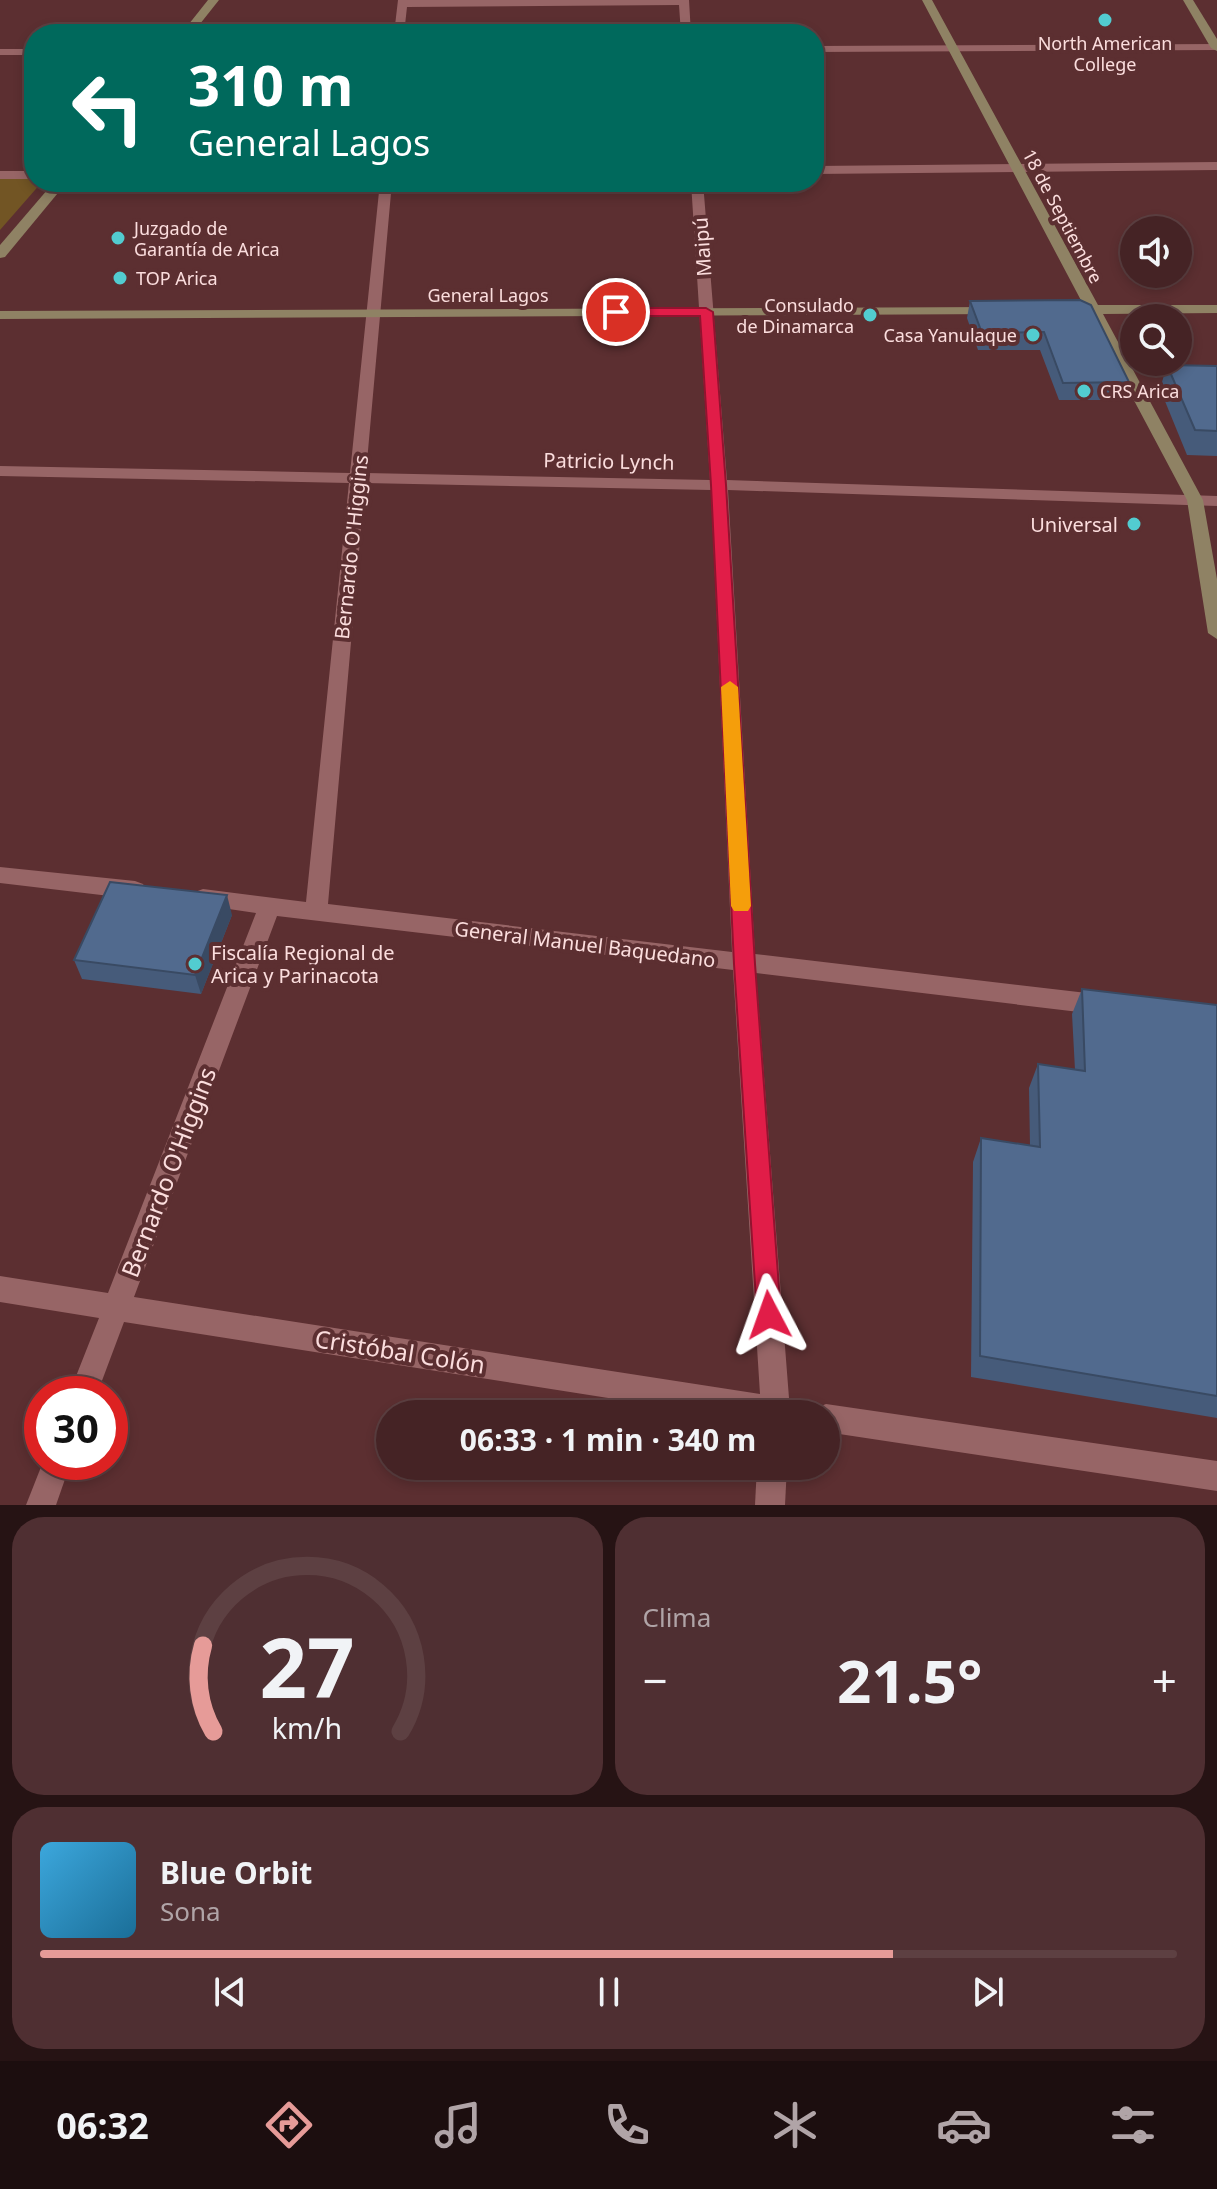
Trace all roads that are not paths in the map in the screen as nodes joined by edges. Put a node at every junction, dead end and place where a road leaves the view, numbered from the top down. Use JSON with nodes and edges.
{"nodes":[{"id":1,"x":214,"y":0,"type":"edge"},
{"id":2,"x":927,"y":0,"type":"edge"},
{"id":3,"x":1188,"y":0,"type":"edge"},
{"id":4,"x":684,"y":1,"type":"edge"},
{"id":5,"x":402,"y":2,"type":"edge"},
{"id":6,"x":194,"y":24,"type":"edge"},
{"id":7,"x":400,"y":24,"type":"edge"},
{"id":8,"x":685,"y":24,"type":"edge"},
{"id":9,"x":1217,"y":47,"type":"edge"},
{"id":10,"x":824,"y":49,"type":"edge"},
{"id":11,"x":953,"y":49,"type":"junction"},
{"id":12,"x":0,"y":52,"type":"edge"},
{"id":13,"x":24,"y":52,"type":"edge"},
{"id":14,"x":1217,"y":166,"type":"edge"},
{"id":15,"x":1017,"y":168,"type":"junction"},
{"id":16,"x":824,"y":170,"type":"edge"},
{"id":17,"x":0,"y":175,"type":"edge"},
{"id":18,"x":24,"y":175,"type":"edge"},
{"id":19,"x":53,"y":192,"type":"edge"},
{"id":20,"x":385,"y":192,"type":"edge"},
{"id":21,"x":698,"y":192,"type":"edge"},
{"id":22,"x":0,"y":254,"type":"edge"},
{"id":23,"x":1217,"y":309,"type":"edge"},
{"id":24,"x":1016,"y":310,"type":"edge"},
{"id":25,"x":1047,"y":310,"type":"edge"},
{"id":26,"x":1093,"y":310,"type":"junction"},
{"id":27,"x":706,"y":312,"type":"junction"},
{"id":28,"x":374,"y":313,"type":"junction"},
{"id":29,"x":0,"y":315,"type":"edge"},
{"id":30,"x":0,"y":471,"type":"edge"},
{"id":31,"x":358,"y":478,"type":"junction"},
{"id":32,"x":719,"y":485,"type":"junction"},
{"id":33,"x":1195,"y":500,"type":"junction"},
{"id":34,"x":1217,"y":501,"type":"edge"},
{"id":35,"x":1217,"y":633,"type":"edge"},
{"id":36,"x":0,"y":875,"type":"edge"},
{"id":37,"x":270,"y":906,"type":"junction"},
{"id":38,"x":316,"y":911,"type":"junction"},
{"id":39,"x":744,"y":964,"type":"junction"},
{"id":40,"x":1122,"y":1007,"type":"edge"},
{"id":41,"x":0,"y":1289,"type":"edge"},
{"id":42,"x":117,"y":1307,"type":"junction"},
{"id":43,"x":90,"y":1376,"type":"edge"},
{"id":44,"x":702,"y":1400,"type":"edge"},
{"id":45,"x":783,"y":1400,"type":"edge"},
{"id":46,"x":840,"y":1420,"type":"edge"},
{"id":47,"x":1217,"y":1476,"type":"edge"},
{"id":48,"x":50,"y":1480,"type":"edge"},
{"id":49,"x":771,"y":1480,"type":"edge"},
{"id":50,"x":41,"y":1505,"type":"edge"},
{"id":51,"x":770,"y":1505,"type":"edge"}],
"edges":[{"from":1,"to":6,"type":"street"},
{"from":2,"to":11,"type":"street","name":"18 de Septiembre"},
{"from":3,"to":9,"type":"street"},
{"from":4,"to":5,"type":"street"},
{"from":4,"to":8,"type":"street"},
{"from":5,"to":7,"type":"street"},
{"from":9,"to":11,"type":"street"},
{"from":10,"to":11,"type":"street"},
{"from":11,"to":15,"type":"street","name":"18 de Septiembre"},
{"from":12,"to":13,"type":"street"},
{"from":14,"to":15,"type":"street"},
{"from":15,"to":16,"type":"street"},
{"from":15,"to":26,"type":"street","name":"18 de Septiembre"},
{"from":17,"to":18,"type":"street"},
{"from":19,"to":22,"type":"street"},
{"from":20,"to":28,"type":"street","name":"Bernardo O'Higgins"},
{"from":21,"to":27,"type":"street","name":"Maipú"},
{"from":23,"to":26,"type":"street"},
{"from":24,"to":27,"type":"street","name":"General Lagos"},
{"from":25,"to":26,"type":"street"},
{"from":26,"to":33,"type":"street","name":"18 de Septiembre"},
{"from":27,"to":28,"type":"street","name":"General Lagos"},
{"from":27,"to":32,"type":"street","name":"Maipú"},
{"from":28,"to":29,"type":"street","name":"General Lagos"},
{"from":28,"to":31,"type":"street","name":"Bernardo O'Higgins"},
{"from":30,"to":31,"type":"street","name":"Patricio Lynch"},
{"from":31,"to":32,"type":"street","name":"Patricio Lynch"},
{"from":31,"to":38,"type":"street","name":"Bernardo O'Higgins"},
{"from":32,"to":33,"type":"street","name":"Patricio Lynch"},
{"from":32,"to":39,"type":"street","name":"Maipú"},
{"from":33,"to":34,"type":"street","name":"Patricio Lynch"},
{"from":33,"to":35,"type":"street","name":"18 de Septiembre"},
{"from":36,"to":37,"type":"street","name":"General Manuel Baquedano"},
{"from":37,"to":38,"type":"street","name":"General Manuel Baquedano"},
{"from":37,"to":42,"type":"street","name":"Bernardo O'Higgins"},
{"from":38,"to":39,"type":"street","name":"General Manuel Baquedano"},
{"from":39,"to":40,"type":"street","name":"General Manuel Baquedano"},
{"from":39,"to":45,"type":"street","name":"Maipú"},
{"from":41,"to":42,"type":"street","name":"Cristóbal Colón"},
{"from":42,"to":43,"type":"street","name":"Bernardo O'Higgins"},
{"from":42,"to":44,"type":"street","name":"Cristóbal Colón"},
{"from":46,"to":47,"type":"street"},
{"from":48,"to":50,"type":"street"},
{"from":49,"to":51,"type":"street"}]}
